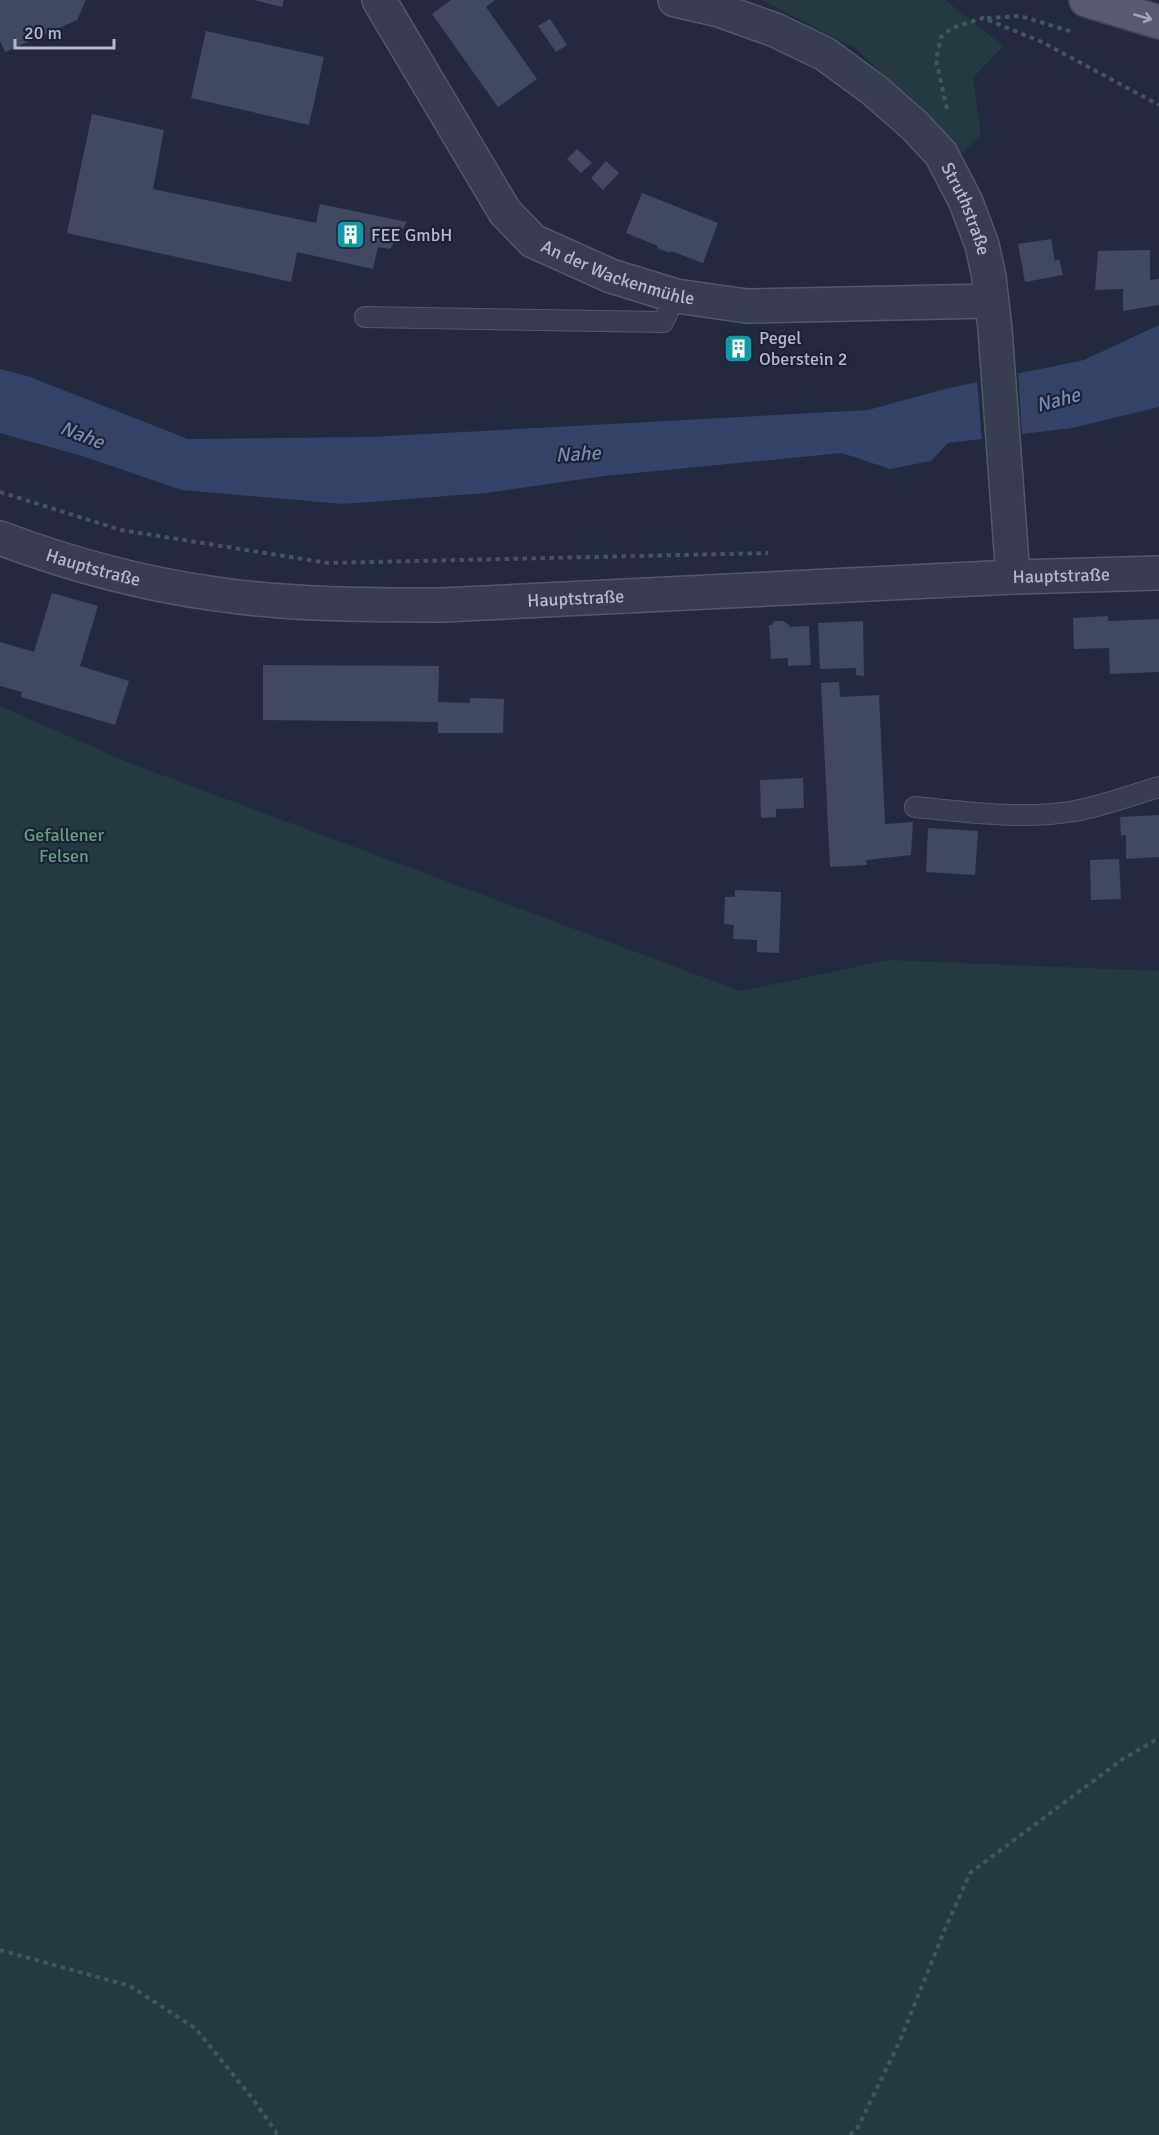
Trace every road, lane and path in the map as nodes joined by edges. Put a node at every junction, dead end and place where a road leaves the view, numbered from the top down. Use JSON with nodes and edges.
{"nodes":[{"id":1,"x":380,"y":0,"type":"edge"},
{"id":2,"x":675,"y":0,"type":"edge"},
{"id":3,"x":1086,"y":0,"type":"edge"},
{"id":4,"x":1159,"y":22,"type":"edge"},
{"id":5,"x":1159,"y":105,"type":"edge"},
{"id":6,"x":941,"y":154,"type":"junction"},
{"id":7,"x":676,"y":296,"type":"junction"},
{"id":8,"x":993,"y":315,"type":"junction"},
{"id":9,"x":365,"y":317,"type":"dead end"},
{"id":10,"x":0,"y":492,"type":"edge"},
{"id":11,"x":0,"y":538,"type":"edge"},
{"id":12,"x":778,"y":552,"type":"dead end"},
{"id":13,"x":1159,"y":573,"type":"edge"},
{"id":14,"x":1013,"y":577,"type":"junction"},
{"id":15,"x":1159,"y":787,"type":"edge"},
{"id":16,"x":915,"y":807,"type":"dead end"},
{"id":17,"x":1159,"y":1738,"type":"edge"},
{"id":18,"x":0,"y":1950,"type":"edge"},
{"id":19,"x":278,"y":2135,"type":"edge"},
{"id":20,"x":850,"y":2135,"type":"edge"}],
"edges":[{"from":1,"to":7,"type":"street","name":"An der Wackenmühle"},
{"from":2,"to":6,"type":"street","name":"Struthstraße"},
{"from":3,"to":4,"type":"main road","one_way":true},
{"from":5,"to":6,"type":"path"},
{"from":6,"to":8,"type":"street","name":"Struthstraße"},
{"from":7,"to":8,"type":"street","name":"An der Wackenmühle"},
{"from":7,"to":9,"type":"lane"},
{"from":8,"to":14,"type":"street","name":"Struthstraße"},
{"from":10,"to":12,"type":"path"},
{"from":11,"to":14,"type":"street","name":"Hauptstraße"},
{"from":13,"to":14,"type":"street","name":"Hauptstraße"},
{"from":15,"to":16,"type":"lane"},
{"from":17,"to":20,"type":"path"},
{"from":18,"to":19,"type":"path"}]}
